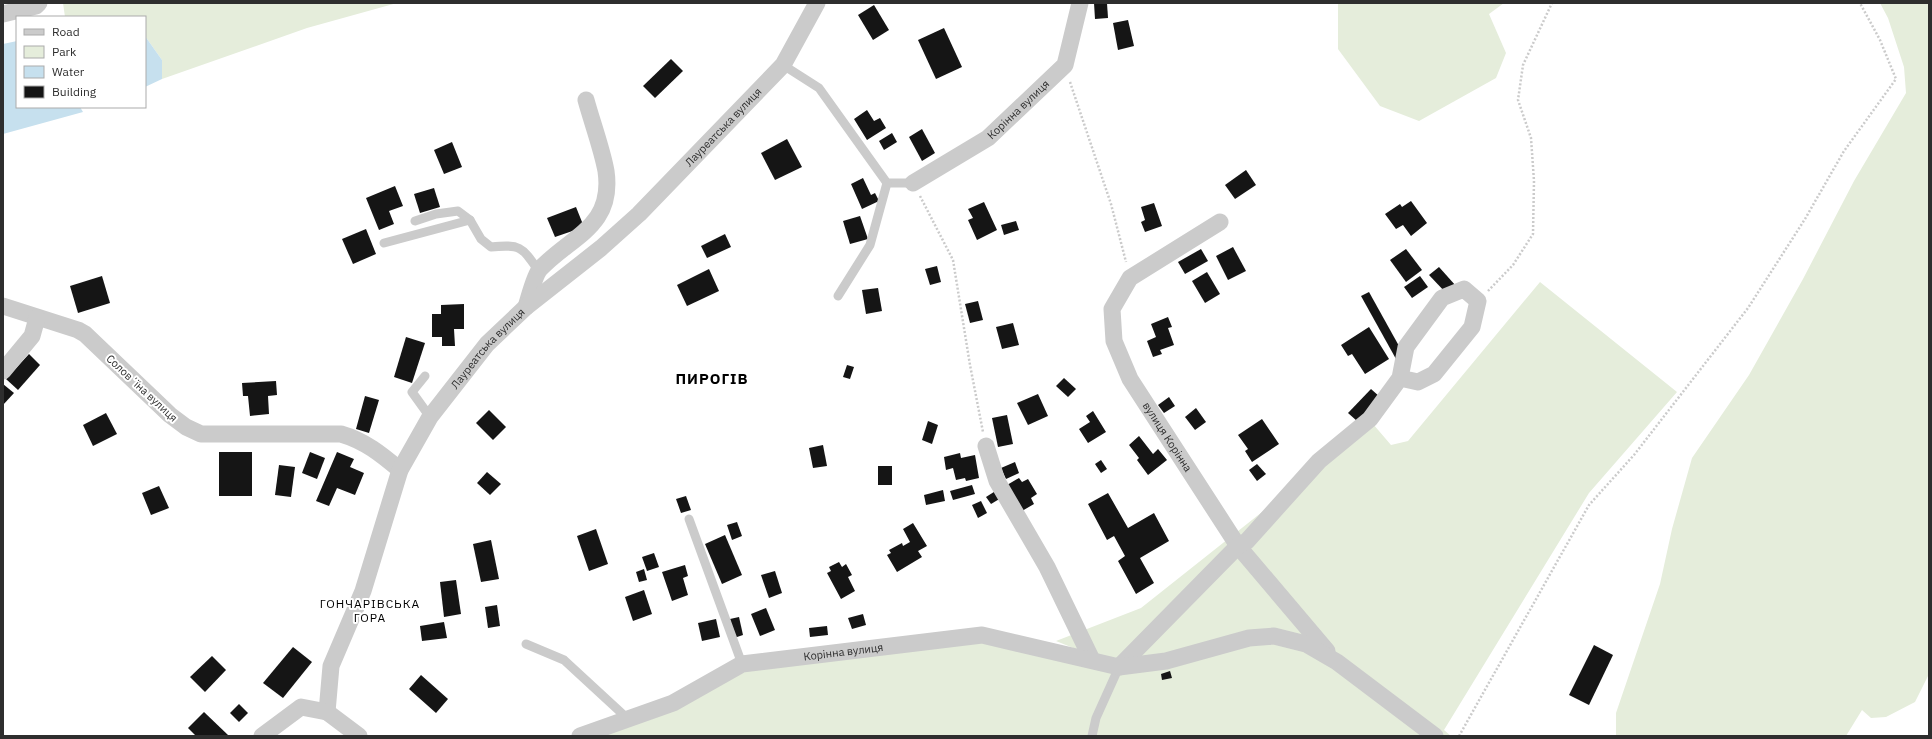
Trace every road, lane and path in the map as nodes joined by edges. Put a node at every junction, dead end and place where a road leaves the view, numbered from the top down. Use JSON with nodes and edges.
{"nodes":[{"id":1,"x":39,"y":3,"type":"edge"},
{"id":2,"x":816,"y":3,"type":"edge"},
{"id":3,"x":1080,"y":3,"type":"edge"},
{"id":4,"x":1552,"y":3,"type":"edge"},
{"id":5,"x":1860,"y":3,"type":"edge"},
{"id":6,"x":3,"y":14,"type":"edge"},
{"id":7,"x":783,"y":65,"type":"junction"},
{"id":8,"x":1064,"y":65,"type":"junction"},
{"id":9,"x":586,"y":100,"type":"dead end"},
{"id":10,"x":887,"y":183,"type":"junction"},
{"id":11,"x":913,"y":183,"type":"junction"},
{"id":12,"x":470,"y":220,"type":"junction"},
{"id":13,"x":415,"y":221,"type":"dead end"},
{"id":14,"x":1220,"y":222,"type":"dead end"},
{"id":15,"x":384,"y":243,"type":"dead end"},
{"id":16,"x":538,"y":270,"type":"junction"},
{"id":17,"x":1130,"y":278,"type":"junction"},
{"id":18,"x":838,"y":296,"type":"dead end"},
{"id":19,"x":1478,"y":301,"type":"junction"},
{"id":20,"x":3,"y":306,"type":"edge"},
{"id":21,"x":526,"y":307,"type":"junction"},
{"id":22,"x":37,"y":318,"type":"junction"},
{"id":23,"x":3,"y":371,"type":"edge"},
{"id":24,"x":425,"y":376,"type":"dead end"},
{"id":25,"x":1400,"y":378,"type":"junction"},
{"id":26,"x":430,"y":417,"type":"junction"},
{"id":27,"x":986,"y":446,"type":"joint"},
{"id":28,"x":400,"y":470,"type":"junction"},
{"id":29,"x":689,"y":519,"type":"dead end"},
{"id":30,"x":1238,"y":546,"type":"junction"},
{"id":31,"x":526,"y":644,"type":"dead end"},
{"id":32,"x":1092,"y":660,"type":"junction"},
{"id":33,"x":1337,"y":662,"type":"junction"},
{"id":34,"x":742,"y":664,"type":"junction"},
{"id":35,"x":1119,"y":666,"type":"junction"},
{"id":36,"x":327,"y":712,"type":"junction"},
{"id":37,"x":628,"y":719,"type":"junction"},
{"id":38,"x":262,"y":736,"type":"edge"},
{"id":39,"x":359,"y":736,"type":"edge"},
{"id":40,"x":580,"y":736,"type":"edge"},
{"id":41,"x":1092,"y":736,"type":"edge"},
{"id":42,"x":1435,"y":736,"type":"edge"},
{"id":43,"x":1459,"y":736,"type":"edge"}],
"edges":[{"from":1,"to":6,"type":"street"},
{"from":2,"to":7,"type":"street","name":"Лауреатська вулиця"},
{"from":3,"to":8,"type":"street"},
{"from":4,"to":19,"type":"path"},
{"from":5,"to":43,"type":"path"},
{"from":7,"to":10,"type":"lane"},
{"from":7,"to":21,"type":"street","name":"Лауреатська вулиця"},
{"from":8,"to":11,"type":"street","name":"Корінна вулиця"},
{"from":8,"to":17,"type":"path"},
{"from":9,"to":16,"type":"street"},
{"from":10,"to":11,"type":"lane"},
{"from":10,"to":18,"type":"lane"},
{"from":11,"to":27,"type":"path"},
{"from":12,"to":13,"type":"lane"},
{"from":12,"to":15,"type":"lane"},
{"from":12,"to":16,"type":"lane"},
{"from":14,"to":17,"type":"street","name":"вулиця Корінна"},
{"from":16,"to":21,"type":"street"},
{"from":17,"to":30,"type":"street","name":"вулиця Корінна"},
{"from":19,"to":25,"type":"street"},
{"from":19,"to":25,"type":"street"},
{"from":20,"to":22,"type":"street","name":"Соловʼїна вулиця"},
{"from":21,"to":26,"type":"street","name":"Лауреатська вулиця"},
{"from":22,"to":23,"type":"street"},
{"from":22,"to":28,"type":"street","name":"Соловʼїна вулиця"},
{"from":24,"to":26,"type":"lane"},
{"from":25,"to":30,"type":"street"},
{"from":26,"to":28,"type":"street","name":"Лауреатська вулиця"},
{"from":27,"to":32,"type":"street"},
{"from":28,"to":36,"type":"street","name":"Лауреатська вулиця"},
{"from":29,"to":34,"type":"lane"},
{"from":30,"to":33,"type":"street","name":"вулиця Корінна"},
{"from":30,"to":35,"type":"street"},
{"from":31,"to":37,"type":"lane"},
{"from":32,"to":34,"type":"street","name":"Корінна вулиця"},
{"from":32,"to":35,"type":"street","name":"Корінна вулиця"},
{"from":33,"to":35,"type":"street","name":"Корінна вулиця"},
{"from":33,"to":42,"type":"street"},
{"from":34,"to":37,"type":"street","name":"Корінна вулиця"},
{"from":35,"to":41,"type":"lane"},
{"from":36,"to":38,"type":"street"},
{"from":36,"to":39,"type":"street"},
{"from":37,"to":40,"type":"street","name":"Корінна вулиця"}]}
